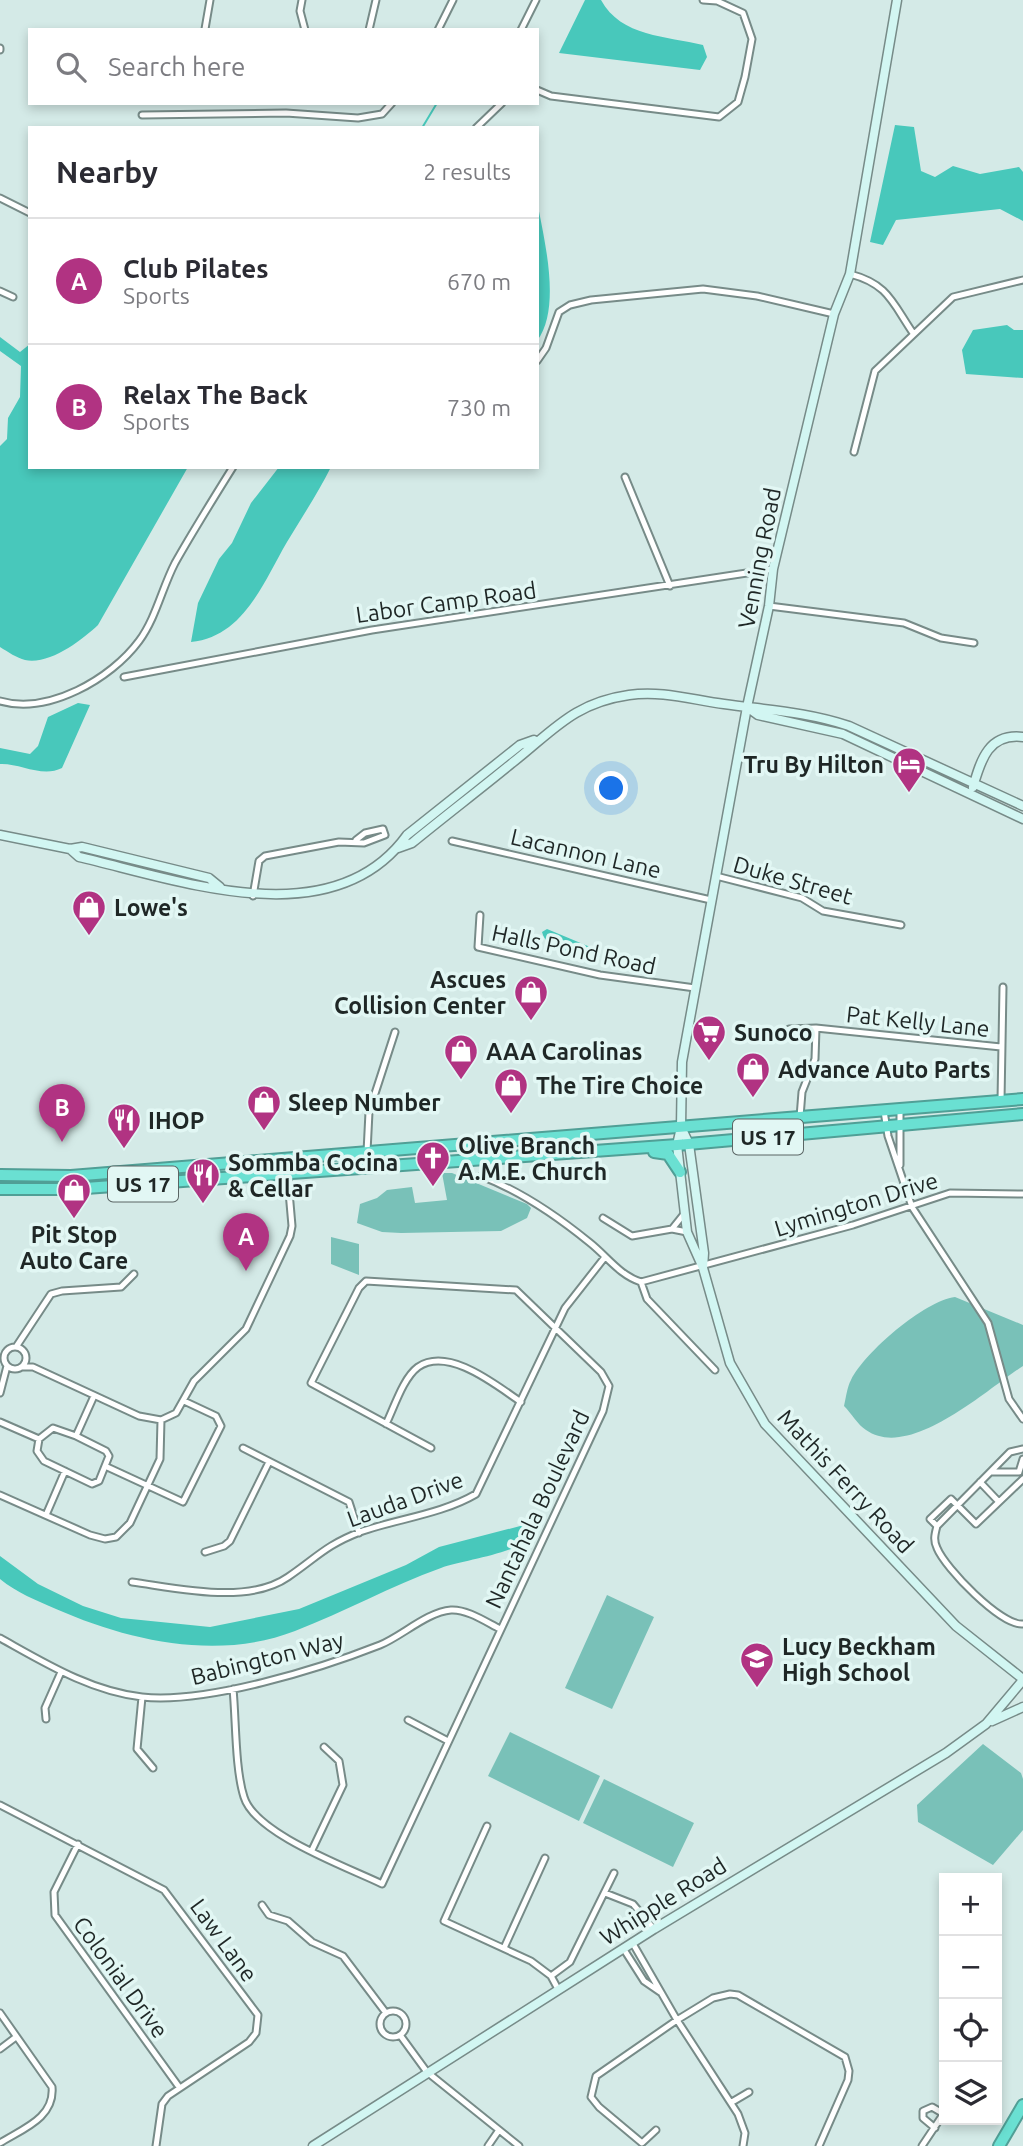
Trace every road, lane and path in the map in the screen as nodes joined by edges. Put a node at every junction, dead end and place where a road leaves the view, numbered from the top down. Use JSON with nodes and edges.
{"nodes":[{"id":1,"x":210,"y":0,"type":"edge"},
{"id":2,"x":302,"y":0,"type":"edge"},
{"id":3,"x":376,"y":0,"type":"edge"},
{"id":4,"x":453,"y":0,"type":"edge"},
{"id":5,"x":537,"y":0,"type":"edge"},
{"id":6,"x":702,"y":0,"type":"edge"},
{"id":7,"x":897,"y":0,"type":"edge"},
{"id":8,"x":205,"y":28,"type":"edge"},
{"id":9,"x":304,"y":28,"type":"edge"},
{"id":10,"x":369,"y":28,"type":"edge"},
{"id":11,"x":439,"y":28,"type":"edge"},
{"id":12,"x":522,"y":28,"type":"edge"},
{"id":13,"x":539,"y":91,"type":"edge"},
{"id":14,"x":286,"y":105,"type":"edge"},
{"id":15,"x":390,"y":105,"type":"edge"},
{"id":16,"x":500,"y":105,"type":"edge"},
{"id":17,"x":286,"y":113,"type":"junction"},
{"id":18,"x":142,"y":116,"type":"dead end"},
{"id":19,"x":478,"y":126,"type":"edge"},
{"id":20,"x":0,"y":198,"type":"edge"},
{"id":21,"x":28,"y":212,"type":"edge"},
{"id":22,"x":850,"y":274,"type":"junction"},
{"id":23,"x":1023,"y":280,"type":"edge"},
{"id":24,"x":0,"y":291,"type":"edge"},
{"id":25,"x":13,"y":297,"type":"dead end"},
{"id":26,"x":834,"y":314,"type":"junction"},
{"id":27,"x":913,"y":333,"type":"junction"},
{"id":28,"x":539,"y":358,"type":"edge"},
{"id":29,"x":854,"y":452,"type":"dead end"},
{"id":30,"x":232,"y":469,"type":"edge"},
{"id":31,"x":625,"y":477,"type":"dead end"},
{"id":32,"x":774,"y":569,"type":"junction"},
{"id":33,"x":670,"y":586,"type":"junction"},
{"id":34,"x":769,"y":606,"type":"junction"},
{"id":35,"x":974,"y":643,"type":"dead end"},
{"id":36,"x":124,"y":677,"type":"dead end"},
{"id":37,"x":0,"y":701,"type":"edge"},
{"id":38,"x":747,"y":707,"type":"junction"},
{"id":39,"x":1023,"y":737,"type":"edge"},
{"id":40,"x":974,"y":783,"type":"junction"},
{"id":41,"x":971,"y":794,"type":"junction"},
{"id":42,"x":1023,"y":806,"type":"edge"},
{"id":43,"x":1023,"y":819,"type":"edge"},
{"id":44,"x":0,"y":835,"type":"edge"},
{"id":45,"x":356,"y":841,"type":"junction"},
{"id":46,"x":452,"y":841,"type":"dead end"},
{"id":47,"x":716,"y":876,"type":"junction"},
{"id":48,"x":253,"y":895,"type":"junction"},
{"id":49,"x":711,"y":900,"type":"junction"},
{"id":50,"x":480,"y":915,"type":"dead end"},
{"id":51,"x":901,"y":925,"type":"dead end"},
{"id":52,"x":1003,"y":987,"type":"dead end"},
{"id":53,"x":695,"y":988,"type":"junction"},
{"id":54,"x":816,"y":1028,"type":"junction"},
{"id":55,"x":789,"y":1029,"type":"dead end"},
{"id":56,"x":395,"y":1032,"type":"dead end"},
{"id":57,"x":1001,"y":1047,"type":"junction"},
{"id":58,"x":1023,"y":1099,"type":"edge"},
{"id":59,"x":1001,"y":1101,"type":"junction"},
{"id":60,"x":900,"y":1110,"type":"junction"},
{"id":61,"x":884,"y":1111,"type":"junction"},
{"id":62,"x":1023,"y":1114,"type":"edge"},
{"id":63,"x":800,"y":1118,"type":"junction"},
{"id":64,"x":901,"y":1125,"type":"junction"},
{"id":65,"x":681,"y":1127,"type":"junction"},
{"id":66,"x":886,"y":1127,"type":"junction"},
{"id":67,"x":690,"y":1144,"type":"junction"},
{"id":68,"x":677,"y":1145,"type":"junction"},
{"id":69,"x":628,"y":1148,"type":"junction"},
{"id":70,"x":367,"y":1152,"type":"junction"},
{"id":71,"x":286,"y":1157,"type":"junction"},
{"id":72,"x":900,"y":1168,"type":"junction"},
{"id":73,"x":287,"y":1172,"type":"junction"},
{"id":74,"x":680,"y":1172,"type":"junction"},
{"id":75,"x":0,"y":1175,"type":"edge"},
{"id":76,"x":481,"y":1176,"type":"dead end"},
{"id":77,"x":0,"y":1189,"type":"edge"},
{"id":78,"x":1023,"y":1194,"type":"edge"},
{"id":79,"x":912,"y":1207,"type":"junction"},
{"id":80,"x":684,"y":1214,"type":"junction"},
{"id":81,"x":603,"y":1218,"type":"dead end"},
{"id":82,"x":672,"y":1229,"type":"junction"},
{"id":83,"x":687,"y":1232,"type":"junction"},
{"id":84,"x":605,"y":1257,"type":"junction"},
{"id":85,"x":703,"y":1268,"type":"junction"},
{"id":86,"x":134,"y":1274,"type":"dead end"},
{"id":87,"x":641,"y":1282,"type":"junction"},
{"id":88,"x":557,"y":1328,"type":"junction"},
{"id":89,"x":24,"y":1340,"type":"junction"},
{"id":90,"x":0,"y":1347,"type":"edge"},
{"id":91,"x":13,"y":1348,"type":"junction"},
{"id":92,"x":23,"y":1350,"type":"junction"},
{"id":93,"x":2,"y":1358,"type":"edge"},
{"id":94,"x":26,"y":1359,"type":"junction"},
{"id":95,"x":7,"y":1366,"type":"junction"},
{"id":96,"x":23,"y":1367,"type":"junction"},
{"id":97,"x":33,"y":1367,"type":"junction"},
{"id":98,"x":15,"y":1370,"type":"junction"},
{"id":99,"x":715,"y":1370,"type":"dead end"},
{"id":100,"x":6,"y":1378,"type":"junction"},
{"id":101,"x":0,"y":1392,"type":"edge"},
{"id":102,"x":94,"y":1396,"type":"junction"},
{"id":103,"x":184,"y":1401,"type":"junction"},
{"id":104,"x":521,"y":1402,"type":"junction"},
{"id":105,"x":1023,"y":1419,"type":"edge"},
{"id":106,"x":161,"y":1420,"type":"junction"},
{"id":107,"x":0,"y":1422,"type":"edge"},
{"id":108,"x":386,"y":1424,"type":"junction"},
{"id":109,"x":76,"y":1436,"type":"junction"},
{"id":110,"x":39,"y":1439,"type":"junction"},
{"id":111,"x":243,"y":1448,"type":"dead end"},
{"id":112,"x":431,"y":1448,"type":"dead end"},
{"id":113,"x":1023,"y":1449,"type":"edge"},
{"id":114,"x":1023,"y":1459,"type":"edge"},
{"id":115,"x":269,"y":1462,"type":"junction"},
{"id":116,"x":105,"y":1466,"type":"junction"},
{"id":117,"x":65,"y":1471,"type":"junction"},
{"id":118,"x":990,"y":1472,"type":"junction"},
{"id":119,"x":1022,"y":1476,"type":"edge"},
{"id":120,"x":980,"y":1482,"type":"junction"},
{"id":121,"x":148,"y":1486,"type":"junction"},
{"id":122,"x":0,"y":1495,"type":"edge"},
{"id":123,"x":999,"y":1502,"type":"junction"},
{"id":124,"x":957,"y":1506,"type":"junction"},
{"id":125,"x":46,"y":1515,"type":"junction"},
{"id":126,"x":937,"y":1526,"type":"junction"},
{"id":127,"x":359,"y":1533,"type":"junction"},
{"id":128,"x":205,"y":1552,"type":"dead end"},
{"id":129,"x":132,"y":1583,"type":"dead end"},
{"id":130,"x":1023,"y":1624,"type":"edge"},
{"id":131,"x":500,"y":1629,"type":"junction"},
{"id":132,"x":0,"y":1638,"type":"edge"},
{"id":133,"x":61,"y":1672,"type":"junction"},
{"id":134,"x":1023,"y":1680,"type":"edge"},
{"id":135,"x":233,"y":1689,"type":"junction"},
{"id":136,"x":142,"y":1697,"type":"junction"},
{"id":137,"x":1023,"y":1707,"type":"edge"},
{"id":138,"x":46,"y":1719,"type":"dead end"},
{"id":139,"x":408,"y":1720,"type":"dead end"},
{"id":140,"x":986,"y":1724,"type":"junction"},
{"id":141,"x":448,"y":1741,"type":"junction"},
{"id":142,"x":324,"y":1747,"type":"dead end"},
{"id":143,"x":153,"y":1768,"type":"dead end"},
{"id":144,"x":0,"y":1805,"type":"edge"},
{"id":145,"x":487,"y":1826,"type":"dead end"},
{"id":146,"x":78,"y":1844,"type":"junction"},
{"id":147,"x":312,"y":1850,"type":"junction"},
{"id":148,"x":545,"y":1858,"type":"dead end"},
{"id":149,"x":614,"y":1873,"type":"dead end"},
{"id":150,"x":605,"y":1893,"type":"junction"},
{"id":151,"x":262,"y":1905,"type":"dead end"},
{"id":152,"x":654,"y":1929,"type":"junction"},
{"id":153,"x":632,"y":1942,"type":"junction"},
{"id":154,"x":504,"y":1948,"type":"junction"},
{"id":155,"x":623,"y":1948,"type":"junction"},
{"id":156,"x":551,"y":1976,"type":"junction"},
{"id":157,"x":558,"y":1989,"type":"junction"},
{"id":158,"x":662,"y":1994,"type":"junction"},
{"id":159,"x":0,"y":2013,"type":"edge"},
{"id":160,"x":386,"y":2013,"type":"junction"},
{"id":161,"x":677,"y":2020,"type":"junction"},
{"id":162,"x":400,"y":2035,"type":"junction"},
{"id":163,"x":16,"y":2037,"type":"junction"},
{"id":164,"x":0,"y":2049,"type":"edge"},
{"id":165,"x":427,"y":2071,"type":"junction"},
{"id":166,"x":179,"y":2087,"type":"junction"},
{"id":167,"x":749,"y":2092,"type":"dead end"},
{"id":168,"x":732,"y":2102,"type":"junction"},
{"id":169,"x":1023,"y":2105,"type":"edge"},
{"id":170,"x":939,"y":2110,"type":"edge"},
{"id":171,"x":939,"y":2120,"type":"edge"},
{"id":172,"x":934,"y":2128,"type":"junction"},
{"id":173,"x":499,"y":2130,"type":"junction"},
{"id":174,"x":656,"y":2130,"type":"dead end"},
{"id":175,"x":0,"y":2143,"type":"edge"},
{"id":176,"x":156,"y":2146,"type":"edge"},
{"id":177,"x":313,"y":2146,"type":"edge"},
{"id":178,"x":488,"y":2146,"type":"edge"},
{"id":179,"x":519,"y":2146,"type":"edge"},
{"id":180,"x":743,"y":2146,"type":"edge"},
{"id":181,"x":820,"y":2146,"type":"edge"},
{"id":182,"x":922,"y":2146,"type":"edge"},
{"id":183,"x":999,"y":2146,"type":"edge"}],
"edges":[{"from":1,"to":8,"type":"street"},
{"from":2,"to":9,"type":"street"},
{"from":3,"to":10,"type":"street"},
{"from":4,"to":11,"type":"street"},
{"from":5,"to":12,"type":"street"},
{"from":6,"to":13,"type":"street"},
{"from":7,"to":22,"type":"main road","name":"Venning Road"},
{"from":14,"to":17,"type":"street"},
{"from":15,"to":17,"type":"street"},
{"from":16,"to":19,"type":"street"},
{"from":17,"to":18,"type":"street"},
{"from":20,"to":21,"type":"street"},
{"from":22,"to":26,"type":"main road","name":"Venning Road"},
{"from":22,"to":27,"type":"street"},
{"from":23,"to":27,"type":"street"},
{"from":24,"to":25,"type":"street"},
{"from":26,"to":28,"type":"street"},
{"from":26,"to":32,"type":"main road","name":"Venning Road"},
{"from":27,"to":29,"type":"street"},
{"from":30,"to":37,"type":"street"},
{"from":31,"to":33,"type":"street"},
{"from":32,"to":33,"type":"street","name":"Labor Camp Road"},
{"from":32,"to":34,"type":"main road","name":"Venning Road"},
{"from":33,"to":36,"type":"street","name":"Labor Camp Road"},
{"from":34,"to":35,"type":"street"},
{"from":34,"to":38,"type":"main road","name":"Venning Road"},
{"from":38,"to":40,"type":"main road"},
{"from":38,"to":41,"type":"main road"},
{"from":38,"to":47,"type":"main road","name":"Venning Road"},
{"from":38,"to":48,"type":"main road"},
{"from":39,"to":40,"type":"main road"},
{"from":40,"to":41,"type":"main road"},
{"from":40,"to":42,"type":"main road"},
{"from":41,"to":43,"type":"main road"},
{"from":44,"to":48,"type":"main road"},
{"from":45,"to":45,"type":"street"},
{"from":45,"to":48,"type":"street"},
{"from":46,"to":49,"type":"street","name":"Lacannon Lane"},
{"from":47,"to":49,"type":"main road","name":"Venning Road"},
{"from":47,"to":51,"type":"street","name":"Duke Street"},
{"from":49,"to":53,"type":"main road","name":"Venning Road"},
{"from":50,"to":53,"type":"street","name":"Halls Pond Road"},
{"from":52,"to":57,"type":"street"},
{"from":53,"to":65,"type":"main road","name":"Venning Road"},
{"from":54,"to":55,"type":"street","name":"Pat Kelly Lane"},
{"from":54,"to":57,"type":"street","name":"Pat Kelly Lane"},
{"from":54,"to":63,"type":"street"},
{"from":56,"to":70,"type":"street"},
{"from":57,"to":59,"type":"street"},
{"from":58,"to":59,"type":"highway","number":"US 17"},
{"from":59,"to":60,"type":"highway","number":"US 17"},
{"from":60,"to":61,"type":"highway","number":"US 17"},
{"from":60,"to":64,"type":"street"},
{"from":61,"to":63,"type":"highway","number":"US 17"},
{"from":61,"to":66,"type":"street"},
{"from":62,"to":64,"type":"highway","number":"US 17"},
{"from":63,"to":65,"type":"highway","number":"US 17"},
{"from":64,"to":66,"type":"highway","number":"US 17"},
{"from":64,"to":72,"type":"street"},
{"from":65,"to":67,"type":"main road","name":"Mathis Ferry Road"},
{"from":65,"to":68,"type":"main road","name":"Mathis Ferry Road"},
{"from":65,"to":70,"type":"highway","number":"US 17"},
{"from":66,"to":67,"type":"highway","number":"US 17"},
{"from":66,"to":72,"type":"street"},
{"from":67,"to":68,"type":"highway","number":"US 17"},
{"from":67,"to":85,"type":"main road","name":"Mathis Ferry Road"},
{"from":68,"to":69,"type":"highway","number":"US 17"},
{"from":68,"to":74,"type":"main road","name":"Mathis Ferry Road"},
{"from":69,"to":73,"type":"highway","number":"US 17"},
{"from":69,"to":74,"type":"highway"},
{"from":70,"to":71,"type":"highway","number":"US 17"},
{"from":71,"to":73,"type":"street"},
{"from":71,"to":75,"type":"highway","number":"US 17"},
{"from":72,"to":79,"type":"street"},
{"from":73,"to":77,"type":"highway","number":"US 17"},
{"from":73,"to":103,"type":"street"},
{"from":74,"to":80,"type":"main road","name":"Mathis Ferry Road"},
{"from":76,"to":84,"type":"street"},
{"from":78,"to":79,"type":"street","name":"Lymington Drive"},
{"from":79,"to":85,"type":"street","name":"Lymington Drive"},
{"from":79,"to":105,"type":"street"},
{"from":80,"to":82,"type":"street"},
{"from":80,"to":83,"type":"main road","name":"Mathis Ferry Road"},
{"from":81,"to":82,"type":"street"},
{"from":82,"to":83,"type":"street"},
{"from":83,"to":85,"type":"main road","name":"Mathis Ferry Road"},
{"from":84,"to":87,"type":"street"},
{"from":84,"to":88,"type":"street","name":"Lauda Drive"},
{"from":85,"to":87,"type":"street"},
{"from":85,"to":134,"type":"main road","name":"Mathis Ferry Road"},
{"from":86,"to":89,"type":"street"},
{"from":87,"to":99,"type":"street"},
{"from":88,"to":104,"type":"street","name":"Lauda Drive"},
{"from":88,"to":108,"type":"street","name":"Nantahala Boulevard"},
{"from":88,"to":131,"type":"street","name":"Nantahala Boulevard"},
{"from":89,"to":91,"type":"street"},
{"from":89,"to":92,"type":"street"},
{"from":90,"to":91,"type":"street"},
{"from":91,"to":92,"type":"street"},
{"from":91,"to":93,"type":"street"},
{"from":92,"to":94,"type":"street"},
{"from":93,"to":95,"type":"street"},
{"from":94,"to":96,"type":"street"},
{"from":94,"to":97,"type":"street"},
{"from":95,"to":98,"type":"street"},
{"from":95,"to":100,"type":"street"},
{"from":96,"to":97,"type":"street"},
{"from":96,"to":98,"type":"street"},
{"from":97,"to":102,"type":"street"},
{"from":98,"to":100,"type":"street"},
{"from":100,"to":101,"type":"street"},
{"from":102,"to":106,"type":"street"},
{"from":102,"to":109,"type":"street"},
{"from":103,"to":106,"type":"street"},
{"from":103,"to":121,"type":"street"},
{"from":104,"to":108,"type":"street"},
{"from":104,"to":127,"type":"street","name":"Lauda Drive"},
{"from":106,"to":121,"type":"street"},
{"from":107,"to":110,"type":"street"},
{"from":108,"to":112,"type":"street","name":"Nantahala Boulevard"},
{"from":109,"to":110,"type":"street"},
{"from":109,"to":116,"type":"street"},
{"from":110,"to":117,"type":"street"},
{"from":111,"to":115,"type":"street"},
{"from":113,"to":118,"type":"street"},
{"from":114,"to":119,"type":"street"},
{"from":115,"to":127,"type":"street"},
{"from":115,"to":128,"type":"street"},
{"from":116,"to":117,"type":"street"},
{"from":116,"to":121,"type":"street"},
{"from":117,"to":125,"type":"street"},
{"from":118,"to":119,"type":"street"},
{"from":118,"to":120,"type":"street"},
{"from":119,"to":123,"type":"street"},
{"from":120,"to":123,"type":"street"},
{"from":120,"to":124,"type":"street"},
{"from":121,"to":125,"type":"street"},
{"from":122,"to":125,"type":"street"},
{"from":123,"to":124,"type":"street"},
{"from":124,"to":126,"type":"street"},
{"from":124,"to":126,"type":"street"},
{"from":126,"to":130,"type":"street"},
{"from":127,"to":129,"type":"street","name":"Lauda Drive"},
{"from":131,"to":135,"type":"street","name":"Babington Way"},
{"from":131,"to":141,"type":"street","name":"Nantahala Boulevard"},
{"from":132,"to":133,"type":"street","name":"Babington Way"},
{"from":133,"to":136,"type":"street","name":"Babington Way"},
{"from":133,"to":138,"type":"street"},
{"from":134,"to":140,"type":"main road","name":"Whipple Road"},
{"from":135,"to":136,"type":"street","name":"Babington Way"},
{"from":135,"to":147,"type":"street","name":"Nantahala Boulevard"},
{"from":136,"to":143,"type":"street"},
{"from":137,"to":140,"type":"main road"},
{"from":139,"to":141,"type":"street"},
{"from":140,"to":152,"type":"main road","name":"Whipple Road"},
{"from":141,"to":147,"type":"street","name":"Nantahala Boulevard"},
{"from":142,"to":147,"type":"street"},
{"from":144,"to":146,"type":"street","name":"Law Lane"},
{"from":145,"to":154,"type":"street"},
{"from":146,"to":166,"type":"street","name":"Colonial Drive"},
{"from":146,"to":166,"type":"street","name":"Law Lane"},
{"from":148,"to":154,"type":"street"},
{"from":149,"to":150,"type":"street"},
{"from":150,"to":152,"type":"street"},
{"from":150,"to":156,"type":"street"},
{"from":151,"to":160,"type":"street"},
{"from":152,"to":153,"type":"main road","name":"Whipple Road"},
{"from":153,"to":155,"type":"main road","name":"Whipple Road"},
{"from":153,"to":158,"type":"street"},
{"from":154,"to":156,"type":"street"},
{"from":155,"to":157,"type":"main road","name":"Whipple Road"},
{"from":155,"to":158,"type":"street"},
{"from":156,"to":157,"type":"street"},
{"from":157,"to":165,"type":"main road","name":"Whipple Road"},
{"from":158,"to":161,"type":"street"},
{"from":159,"to":163,"type":"street"},
{"from":160,"to":162,"type":"street"},
{"from":160,"to":162,"type":"street"},
{"from":161,"to":168,"type":"street"},
{"from":161,"to":174,"type":"street"},
{"from":161,"to":181,"type":"street"},
{"from":162,"to":165,"type":"street"},
{"from":163,"to":164,"type":"street"},
{"from":163,"to":175,"type":"street"},
{"from":165,"to":173,"type":"street"},
{"from":165,"to":177,"type":"main road","name":"Whipple Road"},
{"from":166,"to":176,"type":"street","name":"Law Lane"},
{"from":167,"to":168,"type":"street"},
{"from":168,"to":180,"type":"street"},
{"from":169,"to":183,"type":"highway"},
{"from":170,"to":172,"type":"street"},
{"from":171,"to":172,"type":"street"},
{"from":172,"to":182,"type":"street"},
{"from":173,"to":178,"type":"street"},
{"from":173,"to":179,"type":"street"}]}
